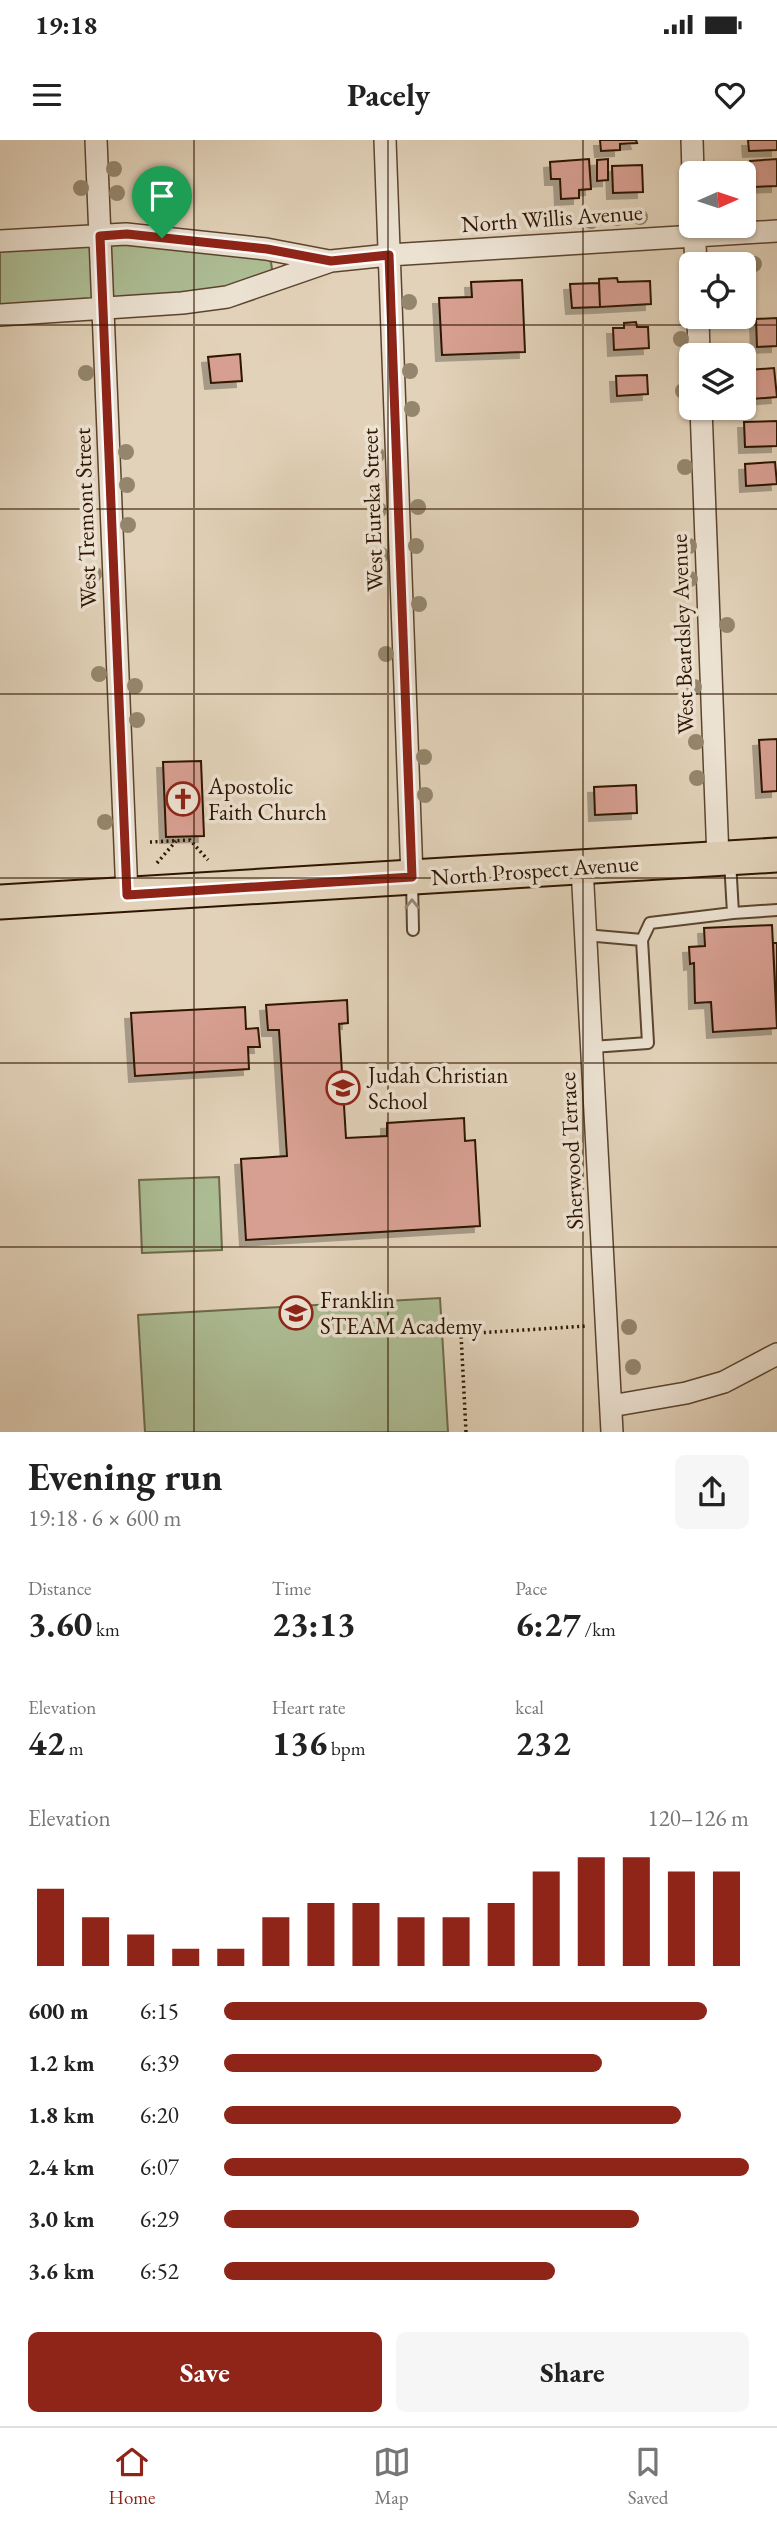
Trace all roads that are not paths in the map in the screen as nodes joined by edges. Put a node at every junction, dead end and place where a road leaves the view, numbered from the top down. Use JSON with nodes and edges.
{"nodes":[{"id":1,"x":96,"y":140,"type":"edge"},
{"id":2,"x":385,"y":140,"type":"edge"},
{"id":3,"x":692,"y":140,"type":"edge"},
{"id":4,"x":693,"y":161,"type":"edge"},
{"id":5,"x":756,"y":231,"type":"edge"},
{"id":6,"x":777,"y":231,"type":"edge"},
{"id":7,"x":679,"y":232,"type":"edge"},
{"id":8,"x":100,"y":236,"type":"junction"},
{"id":9,"x":0,"y":242,"type":"edge"},
{"id":10,"x":389,"y":255,"type":"junction"},
{"id":11,"x":331,"y":261,"type":"junction"},
{"id":12,"x":103,"y":309,"type":"junction"},
{"id":13,"x":0,"y":315,"type":"edge"},
{"id":14,"x":702,"y":420,"type":"edge"},
{"id":15,"x":777,"y":855,"type":"edge"},
{"id":16,"x":724,"y":858,"type":"junction"},
{"id":17,"x":582,"y":867,"type":"junction"},
{"id":18,"x":412,"y":877,"type":"junction"},
{"id":19,"x":127,"y":895,"type":"junction"},
{"id":20,"x":0,"y":902,"type":"edge"},
{"id":21,"x":777,"y":910,"type":"edge"},
{"id":22,"x":733,"y":913,"type":"junction"},
{"id":23,"x":413,"y":930,"type":"dead end"},
{"id":24,"x":585,"y":935,"type":"junction"},
{"id":25,"x":642,"y":940,"type":"junction"},
{"id":26,"x":592,"y":1047,"type":"junction"},
{"id":27,"x":777,"y":1354,"type":"edge"},
{"id":28,"x":611,"y":1406,"type":"junction"},
{"id":29,"x":612,"y":1432,"type":"edge"}],
"edges":[{"from":1,"to":8,"type":"street","name":"West Tremont Street"},
{"from":2,"to":10,"type":"street","name":"West Eureka Street"},
{"from":3,"to":4,"type":"street"},
{"from":5,"to":6,"type":"street","name":"North Willis Avenue"},
{"from":7,"to":10,"type":"street","name":"North Willis Avenue"},
{"from":8,"to":9,"type":"street","name":"North Willis Avenue"},
{"from":8,"to":11,"type":"street","name":"North Willis Avenue"},
{"from":8,"to":12,"type":"street","name":"West Tremont Street"},
{"from":10,"to":11,"type":"street","name":"North Willis Avenue"},
{"from":10,"to":18,"type":"street","name":"West Eureka Street"},
{"from":11,"to":12,"type":"street","name":"North Willis Avenue"},
{"from":12,"to":13,"type":"street","name":"North Willis Avenue"},
{"from":12,"to":19,"type":"street","name":"West Tremont Street"},
{"from":14,"to":16,"type":"street","name":"West Beardsley Avenue"},
{"from":15,"to":16,"type":"main road","name":"North Prospect Avenue"},
{"from":16,"to":17,"type":"main road","name":"North Prospect Avenue"},
{"from":16,"to":22,"type":"lane"},
{"from":17,"to":18,"type":"main road","name":"North Prospect Avenue"},
{"from":17,"to":24,"type":"street","name":"Sherwood Terrace"},
{"from":18,"to":19,"type":"main road","name":"North Prospect Avenue"},
{"from":23,"to":18,"type":"lane","one_way":true},
{"from":19,"to":20,"type":"main road","name":"North Prospect Avenue"},
{"from":21,"to":22,"type":"lane"},
{"from":22,"to":25,"type":"lane"},
{"from":24,"to":25,"type":"lane"},
{"from":24,"to":26,"type":"street","name":"Sherwood Terrace"},
{"from":25,"to":26,"type":"lane"},
{"from":26,"to":28,"type":"street","name":"Sherwood Terrace"},
{"from":27,"to":28,"type":"street"},
{"from":28,"to":29,"type":"street","name":"Sherwood Terrace"}]}
